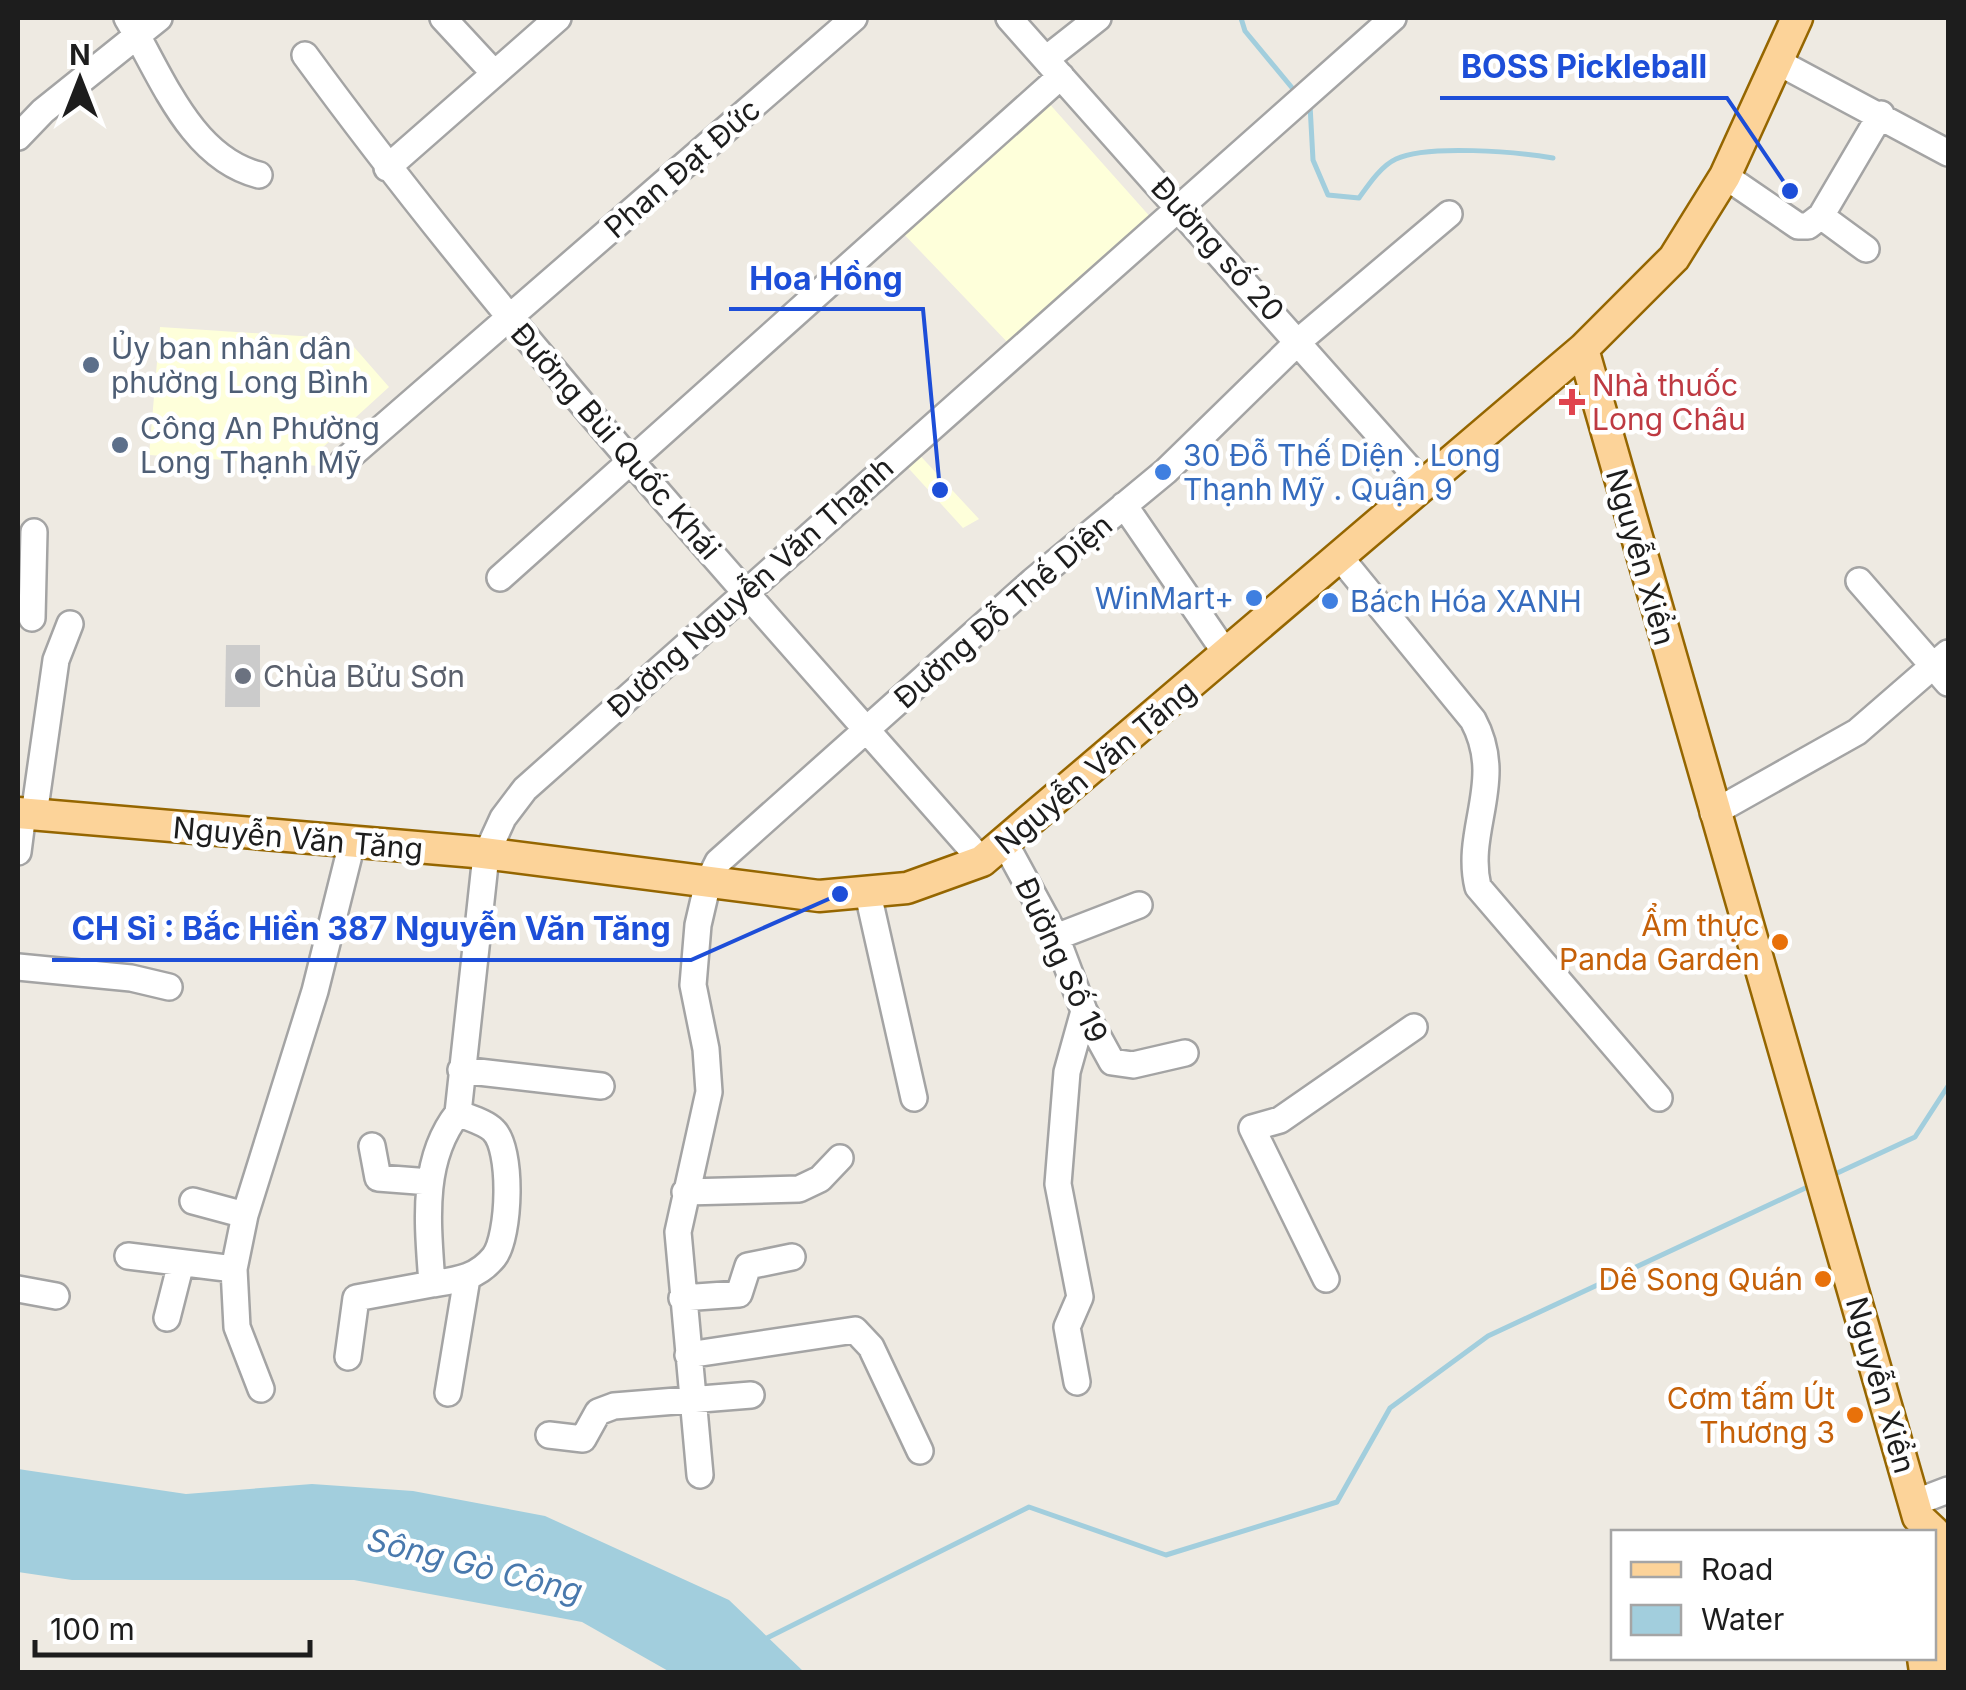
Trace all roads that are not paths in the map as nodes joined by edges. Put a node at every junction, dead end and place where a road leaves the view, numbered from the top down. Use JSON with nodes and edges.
{"nodes":[{"id":1,"x":159,"y":18,"type":"edge"},
{"id":2,"x":443,"y":18,"type":"edge"},
{"id":3,"x":854,"y":18,"type":"edge"},
{"id":4,"x":1010,"y":18,"type":"edge"},
{"id":5,"x":1098,"y":18,"type":"edge"},
{"id":6,"x":1393,"y":18,"type":"edge"},
{"id":7,"x":1797,"y":18,"type":"edge"},
{"id":8,"x":544,"y":22,"type":"edge"},
{"id":9,"x":132,"y":26,"type":"edge"},
{"id":10,"x":305,"y":55,"type":"dead end"},
{"id":11,"x":1778,"y":62,"type":"junction"},
{"id":12,"x":1054,"y":67,"type":"junction"},
{"id":13,"x":494,"y":74,"type":"junction"},
{"id":14,"x":1881,"y":114,"type":"junction"},
{"id":15,"x":18,"y":138,"type":"edge"},
{"id":16,"x":1948,"y":153,"type":"edge"},
{"id":17,"x":387,"y":168,"type":"junction"},
{"id":18,"x":260,"y":174,"type":"dead end"},
{"id":19,"x":1724,"y":176,"type":"junction"},
{"id":20,"x":1179,"y":204,"type":"junction"},
{"id":21,"x":1449,"y":214,"type":"dead end"},
{"id":22,"x":1821,"y":216,"type":"junction"},
{"id":23,"x":1866,"y":249,"type":"dead end"},
{"id":24,"x":510,"y":318,"type":"junction"},
{"id":25,"x":1300,"y":340,"type":"junction"},
{"id":26,"x":1583,"y":349,"type":"junction"},
{"id":27,"x":343,"y":462,"type":"dead end"},
{"id":28,"x":633,"y":462,"type":"junction"},
{"id":29,"x":1423,"y":484,"type":"junction"},
{"id":30,"x":1124,"y":505,"type":"junction"},
{"id":31,"x":34,"y":532,"type":"dead end"},
{"id":32,"x":1339,"y":556,"type":"junction"},
{"id":33,"x":500,"y":578,"type":"dead end"},
{"id":34,"x":1859,"y":581,"type":"dead end"},
{"id":35,"x":746,"y":592,"type":"junction"},
{"id":36,"x":25,"y":617,"type":"edge"},
{"id":37,"x":1226,"y":655,"type":"junction"},
{"id":38,"x":1944,"y":668,"type":"edge"},
{"id":39,"x":867,"y":729,"type":"junction"},
{"id":40,"x":1714,"y":812,"type":"junction"},
{"id":41,"x":31,"y":814,"type":"edge"},
{"id":42,"x":352,"y":843,"type":"junction"},
{"id":43,"x":18,"y":852,"type":"edge"},
{"id":44,"x":994,"y":853,"type":"junction"},
{"id":45,"x":486,"y":854,"type":"junction"},
{"id":46,"x":708,"y":882,"type":"junction"},
{"id":47,"x":868,"y":894,"type":"junction"},
{"id":48,"x":1138,"y":905,"type":"dead end"},
{"id":49,"x":1056,"y":938,"type":"junction"},
{"id":50,"x":18,"y":968,"type":"edge"},
{"id":51,"x":169,"y":988,"type":"dead end"},
{"id":52,"x":1084,"y":1011,"type":"junction"},
{"id":53,"x":1414,"y":1027,"type":"dead end"},
{"id":54,"x":1185,"y":1053,"type":"dead end"},
{"id":55,"x":461,"y":1070,"type":"junction"},
{"id":56,"x":602,"y":1086,"type":"dead end"},
{"id":57,"x":914,"y":1098,"type":"dead end"},
{"id":58,"x":1659,"y":1098,"type":"dead end"},
{"id":59,"x":458,"y":1113,"type":"junction"},
{"id":60,"x":372,"y":1146,"type":"dead end"},
{"id":61,"x":840,"y":1158,"type":"dead end"},
{"id":62,"x":430,"y":1182,"type":"junction"},
{"id":63,"x":684,"y":1192,"type":"junction"},
{"id":64,"x":192,"y":1201,"type":"dead end"},
{"id":65,"x":245,"y":1215,"type":"junction"},
{"id":66,"x":128,"y":1256,"type":"dead end"},
{"id":67,"x":792,"y":1257,"type":"dead end"},
{"id":68,"x":180,"y":1263,"type":"junction"},
{"id":69,"x":234,"y":1269,"type":"junction"},
{"id":70,"x":467,"y":1278,"type":"junction"},
{"id":71,"x":1326,"y":1279,"type":"dead end"},
{"id":72,"x":432,"y":1284,"type":"junction"},
{"id":73,"x":18,"y":1290,"type":"edge"},
{"id":74,"x":56,"y":1296,"type":"dead end"},
{"id":75,"x":682,"y":1298,"type":"junction"},
{"id":76,"x":167,"y":1318,"type":"dead end"},
{"id":77,"x":688,"y":1355,"type":"junction"},
{"id":78,"x":348,"y":1357,"type":"dead end"},
{"id":79,"x":1078,"y":1382,"type":"dead end"},
{"id":80,"x":261,"y":1390,"type":"dead end"},
{"id":81,"x":448,"y":1393,"type":"dead end"},
{"id":82,"x":750,"y":1395,"type":"dead end"},
{"id":83,"x":692,"y":1399,"type":"junction"},
{"id":84,"x":549,"y":1436,"type":"dead end"},
{"id":85,"x":920,"y":1451,"type":"dead end"},
{"id":86,"x":700,"y":1475,"type":"dead end"},
{"id":87,"x":1948,"y":1490,"type":"edge"},
{"id":88,"x":1915,"y":1517,"type":"edge"},
{"id":89,"x":1936,"y":1552,"type":"edge"},
{"id":90,"x":1948,"y":1672,"type":"edge"}],
"edges":[{"from":1,"to":9,"type":"street"},
{"from":2,"to":13,"type":"street"},
{"from":3,"to":24,"type":"street","name":"Phan Đạt Đức"},
{"from":4,"to":12,"type":"street","name":"Đường số 20"},
{"from":5,"to":12,"type":"street"},
{"from":6,"to":20,"type":"street","name":"Đường Nguyễn Văn Thạnh"},
{"from":7,"to":11,"type":"main road"},
{"from":8,"to":13,"type":"street"},
{"from":9,"to":15,"type":"street"},
{"from":9,"to":18,"type":"street"},
{"from":10,"to":17,"type":"street","name":"Đường Bùi Quốc Khái"},
{"from":11,"to":14,"type":"street"},
{"from":11,"to":19,"type":"main road"},
{"from":12,"to":20,"type":"street","name":"Đường số 20"},
{"from":12,"to":28,"type":"street"},
{"from":13,"to":17,"type":"street"},
{"from":14,"to":16,"type":"street"},
{"from":14,"to":22,"type":"street"},
{"from":17,"to":24,"type":"street","name":"Đường Bùi Quốc Khái"},
{"from":19,"to":22,"type":"street"},
{"from":19,"to":26,"type":"main road"},
{"from":20,"to":25,"type":"street","name":"Đường số 20"},
{"from":20,"to":35,"type":"street","name":"Đường Nguyễn Văn Thạnh"},
{"from":21,"to":25,"type":"street","name":"Đường Đỗ Thế Diện"},
{"from":22,"to":23,"type":"street"},
{"from":24,"to":27,"type":"street","name":"Phan Đạt Đức"},
{"from":24,"to":28,"type":"street","name":"Đường Bùi Quốc Khái"},
{"from":25,"to":29,"type":"street","name":"Đường số 20"},
{"from":25,"to":30,"type":"street","name":"Đường Đỗ Thế Diện"},
{"from":26,"to":29,"type":"main road","name":"Nguyễn Văn Tăng"},
{"from":26,"to":40,"type":"main road","name":"Nguyễn Xiển"},
{"from":28,"to":33,"type":"street"},
{"from":28,"to":35,"type":"street","name":"Đường Bùi Quốc Khái"},
{"from":29,"to":32,"type":"main road","name":"Nguyễn Văn Tăng"},
{"from":30,"to":37,"type":"street"},
{"from":30,"to":39,"type":"street","name":"Đường Đỗ Thế Diện"},
{"from":31,"to":36,"type":"street"},
{"from":32,"to":37,"type":"main road","name":"Nguyễn Văn Tăng"},
{"from":32,"to":58,"type":"street"},
{"from":34,"to":38,"type":"street"},
{"from":35,"to":39,"type":"street","name":"Đường Bùi Quốc Khái"},
{"from":35,"to":45,"type":"street","name":"Đường Nguyễn Văn Thạnh"},
{"from":36,"to":41,"type":"street"},
{"from":37,"to":44,"type":"main road","name":"Nguyễn Văn Tăng"},
{"from":38,"to":40,"type":"street"},
{"from":39,"to":44,"type":"street","name":"Đường Bùi Quốc Khái"},
{"from":39,"to":46,"type":"street","name":"Đường Đỗ Thế Diện"},
{"from":40,"to":88,"type":"main road","name":"Nguyễn Xiển"},
{"from":41,"to":42,"type":"main road","name":"Nguyễn Văn Tăng"},
{"from":41,"to":43,"type":"street"},
{"from":42,"to":45,"type":"main road","name":"Nguyễn Văn Tăng"},
{"from":42,"to":65,"type":"street"},
{"from":44,"to":47,"type":"main road","name":"Nguyễn Văn Tăng"},
{"from":44,"to":49,"type":"street","name":"Đường Số 19"},
{"from":45,"to":46,"type":"main road","name":"Nguyễn Văn Tăng"},
{"from":45,"to":55,"type":"street"},
{"from":46,"to":47,"type":"main road","name":"Nguyễn Văn Tăng"},
{"from":46,"to":63,"type":"street"},
{"from":47,"to":57,"type":"street"},
{"from":48,"to":49,"type":"street"},
{"from":49,"to":52,"type":"street","name":"Đường Số 19"},
{"from":50,"to":51,"type":"street"},
{"from":52,"to":54,"type":"street","name":"Đường Số 19"},
{"from":52,"to":79,"type":"street"},
{"from":53,"to":71,"type":"street"},
{"from":55,"to":56,"type":"street"},
{"from":55,"to":59,"type":"street"},
{"from":59,"to":62,"type":"street"},
{"from":59,"to":70,"type":"street"},
{"from":60,"to":62,"type":"street"},
{"from":61,"to":63,"type":"street"},
{"from":62,"to":72,"type":"street"},
{"from":63,"to":75,"type":"street"},
{"from":64,"to":65,"type":"street"},
{"from":65,"to":69,"type":"street"},
{"from":66,"to":68,"type":"street"},
{"from":67,"to":75,"type":"street"},
{"from":68,"to":69,"type":"street"},
{"from":68,"to":76,"type":"street"},
{"from":69,"to":80,"type":"street"},
{"from":70,"to":72,"type":"street"},
{"from":70,"to":81,"type":"street"},
{"from":72,"to":78,"type":"street"},
{"from":73,"to":74,"type":"street"},
{"from":75,"to":77,"type":"street"},
{"from":77,"to":83,"type":"street"},
{"from":77,"to":85,"type":"street"},
{"from":82,"to":83,"type":"street"},
{"from":83,"to":84,"type":"street"},
{"from":83,"to":86,"type":"street"},
{"from":87,"to":88,"type":"street"},
{"from":89,"to":90,"type":"main road","name":"Nguyễn Xiển"}]}
